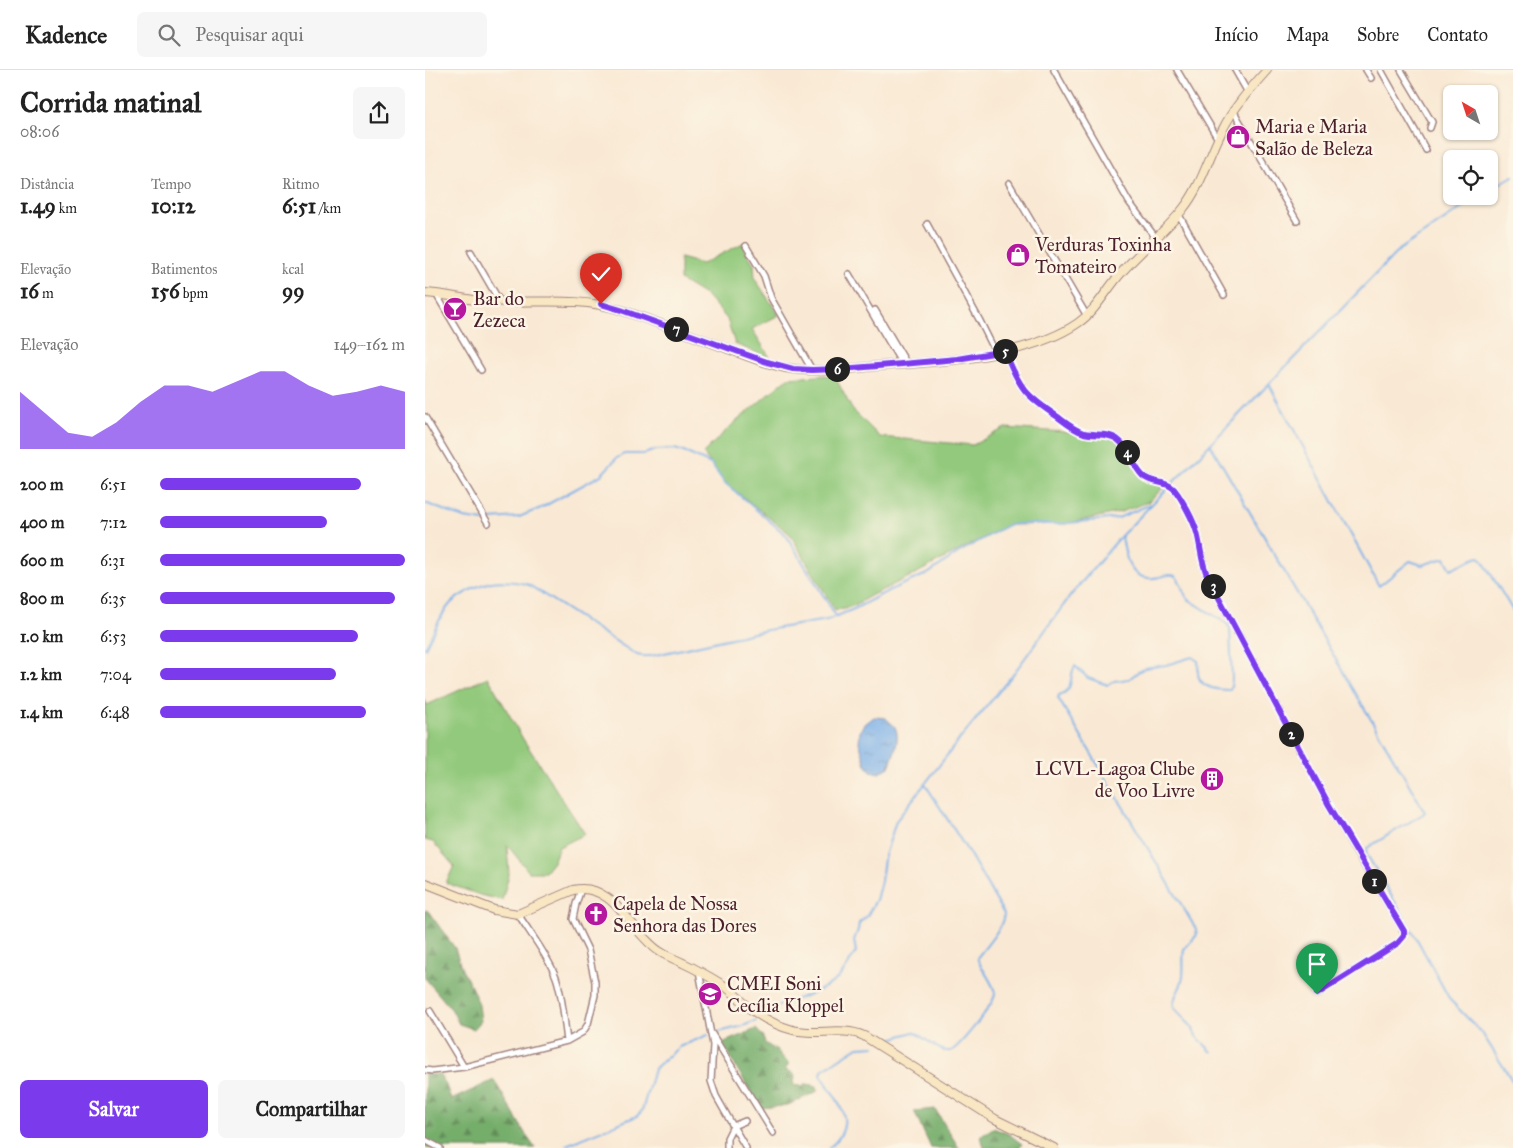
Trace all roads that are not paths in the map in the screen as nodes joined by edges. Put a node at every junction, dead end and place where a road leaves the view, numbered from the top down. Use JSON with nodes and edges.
{"nodes":[{"id":1,"x":1054,"y":70,"type":"edge"},
{"id":2,"x":1177,"y":70,"type":"edge"},
{"id":3,"x":1235,"y":70,"type":"edge"},
{"id":4,"x":1267,"y":70,"type":"edge"},
{"id":5,"x":1366,"y":70,"type":"edge"},
{"id":6,"x":1381,"y":70,"type":"edge"},
{"id":7,"x":1401,"y":70,"type":"edge"},
{"id":8,"x":1371,"y":78,"type":"dead end"},
{"id":9,"x":1247,"y":91,"type":"junction"},
{"id":10,"x":1233,"y":110,"type":"junction"},
{"id":11,"x":1430,"y":128,"type":"dead end"},
{"id":12,"x":1218,"y":139,"type":"junction"},
{"id":13,"x":1426,"y":150,"type":"dead end"},
{"id":14,"x":1009,"y":183,"type":"dead end"},
{"id":15,"x":1179,"y":214,"type":"junction"},
{"id":16,"x":1297,"y":221,"type":"dead end"},
{"id":17,"x":927,"y":224,"type":"dead end"},
{"id":18,"x":1155,"y":238,"type":"junction"},
{"id":19,"x":746,"y":246,"type":"dead end"},
{"id":20,"x":471,"y":252,"type":"dead end"},
{"id":21,"x":849,"y":274,"type":"dead end"},
{"id":22,"x":425,"y":293,"type":"edge"},
{"id":23,"x":435,"y":294,"type":"junction"},
{"id":24,"x":1225,"y":295,"type":"dead end"},
{"id":25,"x":500,"y":302,"type":"junction"},
{"id":26,"x":875,"y":310,"type":"dead end"},
{"id":27,"x":1087,"y":316,"type":"junction"},
{"id":28,"x":1005,"y":351,"type":"junction"},
{"id":29,"x":996,"y":353,"type":"junction"},
{"id":30,"x":904,"y":364,"type":"junction"},
{"id":31,"x":481,"y":370,"type":"dead end"},
{"id":32,"x":812,"y":370,"type":"junction"},
{"id":33,"x":425,"y":417,"type":"edge"},
{"id":34,"x":488,"y":523,"type":"dead end"},
{"id":35,"x":425,"y":883,"type":"edge"},
{"id":36,"x":581,"y":888,"type":"junction"},
{"id":37,"x":518,"y":914,"type":"junction"},
{"id":38,"x":699,"y":972,"type":"junction"},
{"id":39,"x":1317,"y":994,"type":"dead end"},
{"id":40,"x":430,"y":1011,"type":"dead end"},
{"id":41,"x":711,"y":1032,"type":"junction"},
{"id":42,"x":567,"y":1041,"type":"junction"},
{"id":43,"x":464,"y":1067,"type":"junction"},
{"id":44,"x":425,"y":1070,"type":"edge"},
{"id":45,"x":745,"y":1121,"type":"dead end"},
{"id":46,"x":733,"y":1126,"type":"junction"},
{"id":47,"x":773,"y":1133,"type":"dead end"},
{"id":48,"x":425,"y":1140,"type":"edge"},
{"id":49,"x":440,"y":1148,"type":"edge"},
{"id":50,"x":727,"y":1148,"type":"edge"},
{"id":51,"x":746,"y":1148,"type":"edge"},
{"id":52,"x":1054,"y":1148,"type":"edge"}],
"edges":[{"from":1,"to":18,"type":"street"},
{"from":2,"to":12,"type":"street"},
{"from":3,"to":9,"type":"street"},
{"from":4,"to":9,"type":"main road"},
{"from":5,"to":8,"type":"street"},
{"from":6,"to":13,"type":"street"},
{"from":7,"to":11,"type":"street"},
{"from":9,"to":10,"type":"main road"},
{"from":10,"to":12,"type":"main road"},
{"from":10,"to":16,"type":"street"},
{"from":12,"to":15,"type":"main road"},
{"from":14,"to":27,"type":"street"},
{"from":15,"to":18,"type":"main road"},
{"from":15,"to":24,"type":"street"},
{"from":17,"to":29,"type":"street"},
{"from":18,"to":27,"type":"main road"},
{"from":19,"to":32,"type":"street"},
{"from":20,"to":25,"type":"street"},
{"from":21,"to":30,"type":"street"},
{"from":22,"to":23,"type":"main road"},
{"from":23,"to":25,"type":"main road"},
{"from":23,"to":31,"type":"street"},
{"from":25,"to":32,"type":"main road"},
{"from":26,"to":30,"type":"street"},
{"from":27,"to":28,"type":"main road"},
{"from":28,"to":29,"type":"main road"},
{"from":28,"to":39,"type":"street"},
{"from":29,"to":30,"type":"main road"},
{"from":30,"to":32,"type":"main road"},
{"from":33,"to":34,"type":"street"},
{"from":35,"to":37,"type":"main road"},
{"from":36,"to":37,"type":"main road"},
{"from":36,"to":38,"type":"main road"},
{"from":36,"to":42,"type":"street"},
{"from":37,"to":42,"type":"street"},
{"from":38,"to":41,"type":"street"},
{"from":38,"to":52,"type":"main road"},
{"from":40,"to":43,"type":"street"},
{"from":41,"to":46,"type":"street"},
{"from":41,"to":47,"type":"street"},
{"from":42,"to":43,"type":"street"},
{"from":43,"to":44,"type":"street"},
{"from":45,"to":46,"type":"street"},
{"from":46,"to":50,"type":"street"},
{"from":46,"to":51,"type":"street"},
{"from":48,"to":49,"type":"street"}]}
